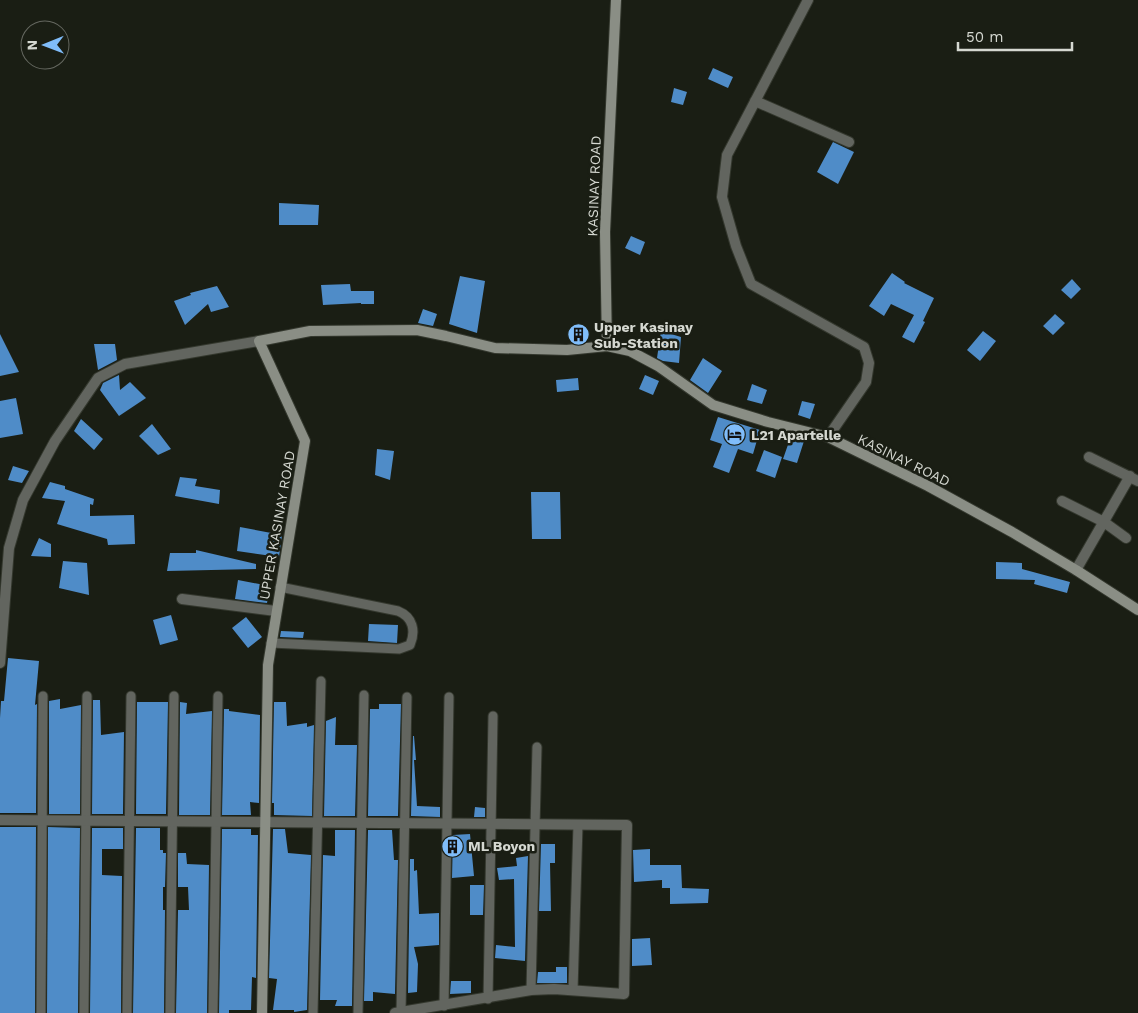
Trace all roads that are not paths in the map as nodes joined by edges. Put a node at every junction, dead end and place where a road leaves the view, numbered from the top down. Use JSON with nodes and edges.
{"nodes":[{"id":1,"x":616,"y":0,"type":"edge"},
{"id":2,"x":808,"y":0,"type":"edge"},
{"id":3,"x":755,"y":101,"type":"junction"},
{"id":4,"x":850,"y":142,"type":"dead end"},
{"id":5,"x":259,"y":341,"type":"junction"},
{"id":6,"x":607,"y":346,"type":"junction"},
{"id":7,"x":828,"y":437,"type":"junction"},
{"id":8,"x":1089,"y":457,"type":"dead end"},
{"id":9,"x":1134,"y":479,"type":"edge"},
{"id":10,"x":1062,"y":501,"type":"dead end"},
{"id":11,"x":1104,"y":522,"type":"junction"},
{"id":12,"x":1126,"y":538,"type":"dead end"},
{"id":13,"x":1076,"y":570,"type":"junction"},
{"id":14,"x":280,"y":588,"type":"junction"},
{"id":15,"x":182,"y":599,"type":"dead end"},
{"id":16,"x":1138,"y":610,"type":"edge"},
{"id":17,"x":276,"y":611,"type":"junction"},
{"id":18,"x":271,"y":643,"type":"junction"},
{"id":19,"x":0,"y":664,"type":"edge"},
{"id":20,"x":321,"y":681,"type":"dead end"},
{"id":21,"x":364,"y":695,"type":"dead end"},
{"id":22,"x":43,"y":696,"type":"dead end"},
{"id":23,"x":87,"y":696,"type":"dead end"},
{"id":24,"x":131,"y":696,"type":"dead end"},
{"id":25,"x":174,"y":696,"type":"dead end"},
{"id":26,"x":218,"y":696,"type":"dead end"},
{"id":27,"x":407,"y":697,"type":"dead end"},
{"id":28,"x":449,"y":698,"type":"dead end"},
{"id":29,"x":493,"y":716,"type":"dead end"},
{"id":30,"x":537,"y":747,"type":"dead end"},
{"id":31,"x":0,"y":820,"type":"edge"},
{"id":32,"x":42,"y":821,"type":"junction"},
{"id":33,"x":86,"y":821,"type":"junction"},
{"id":34,"x":129,"y":821,"type":"junction"},
{"id":35,"x":173,"y":822,"type":"junction"},
{"id":36,"x":216,"y":822,"type":"junction"},
{"id":37,"x":265,"y":822,"type":"junction"},
{"id":38,"x":318,"y":823,"type":"junction"},
{"id":39,"x":362,"y":823,"type":"junction"},
{"id":40,"x":405,"y":823,"type":"junction"},
{"id":41,"x":447,"y":824,"type":"junction"},
{"id":42,"x":492,"y":824,"type":"junction"},
{"id":43,"x":535,"y":824,"type":"junction"},
{"id":44,"x":578,"y":824,"type":"junction"},
{"id":45,"x":531,"y":990,"type":"junction"},
{"id":46,"x":573,"y":990,"type":"junction"},
{"id":47,"x":488,"y":999,"type":"junction"},
{"id":48,"x":444,"y":1006,"type":"junction"},
{"id":49,"x":41,"y":1013,"type":"edge"},
{"id":50,"x":84,"y":1013,"type":"edge"},
{"id":51,"x":127,"y":1013,"type":"edge"},
{"id":52,"x":170,"y":1013,"type":"edge"},
{"id":53,"x":213,"y":1013,"type":"edge"},
{"id":54,"x":262,"y":1013,"type":"edge"},
{"id":55,"x":313,"y":1013,"type":"edge"},
{"id":56,"x":358,"y":1013,"type":"edge"},
{"id":57,"x":398,"y":1013,"type":"edge"}],
"edges":[{"from":1,"to":6,"type":"street","name":"KASINAY ROAD"},
{"from":2,"to":3,"type":"street"},
{"from":3,"to":4,"type":"street"},
{"from":3,"to":7,"type":"street"},
{"from":5,"to":6,"type":"street"},
{"from":5,"to":14,"type":"street","name":"UPPER KASINAY ROAD"},
{"from":5,"to":19,"type":"street"},
{"from":6,"to":7,"type":"street","name":"KASINAY ROAD"},
{"from":7,"to":13,"type":"street","name":"KASINAY ROAD"},
{"from":8,"to":9,"type":"street"},
{"from":9,"to":11,"type":"street"},
{"from":10,"to":11,"type":"street"},
{"from":11,"to":12,"type":"street"},
{"from":11,"to":13,"type":"street"},
{"from":13,"to":16,"type":"street","name":"KASINAY ROAD"},
{"from":14,"to":17,"type":"street","name":"UPPER KASINAY ROAD"},
{"from":14,"to":18,"type":"lane"},
{"from":15,"to":17,"type":"street"},
{"from":17,"to":18,"type":"street","name":"UPPER KASINAY ROAD"},
{"from":18,"to":37,"type":"street","name":"UPPER KASINAY ROAD"},
{"from":20,"to":38,"type":"lane"},
{"from":21,"to":39,"type":"lane"},
{"from":22,"to":32,"type":"lane"},
{"from":23,"to":33,"type":"lane"},
{"from":24,"to":34,"type":"lane"},
{"from":25,"to":35,"type":"lane"},
{"from":26,"to":36,"type":"lane"},
{"from":27,"to":40,"type":"lane"},
{"from":28,"to":41,"type":"lane"},
{"from":29,"to":42,"type":"lane"},
{"from":30,"to":43,"type":"lane"},
{"from":31,"to":32,"type":"street"},
{"from":32,"to":33,"type":"street"},
{"from":32,"to":49,"type":"lane"},
{"from":33,"to":34,"type":"street"},
{"from":33,"to":50,"type":"lane"},
{"from":34,"to":35,"type":"street"},
{"from":34,"to":51,"type":"lane"},
{"from":35,"to":36,"type":"street"},
{"from":35,"to":52,"type":"lane"},
{"from":36,"to":37,"type":"street"},
{"from":36,"to":53,"type":"lane"},
{"from":37,"to":38,"type":"street"},
{"from":37,"to":54,"type":"street","name":"UPPER KASINAY ROAD"},
{"from":38,"to":39,"type":"street"},
{"from":38,"to":55,"type":"lane"},
{"from":39,"to":40,"type":"street"},
{"from":39,"to":56,"type":"lane"},
{"from":40,"to":41,"type":"street"},
{"from":40,"to":57,"type":"lane"},
{"from":41,"to":42,"type":"street"},
{"from":41,"to":48,"type":"lane"},
{"from":42,"to":43,"type":"street"},
{"from":42,"to":47,"type":"lane"},
{"from":43,"to":44,"type":"street"},
{"from":43,"to":45,"type":"lane"},
{"from":44,"to":46,"type":"lane"},
{"from":44,"to":46,"type":"street"},
{"from":45,"to":46,"type":"street"},
{"from":45,"to":47,"type":"street"},
{"from":47,"to":48,"type":"street"},
{"from":48,"to":57,"type":"street"}]}
